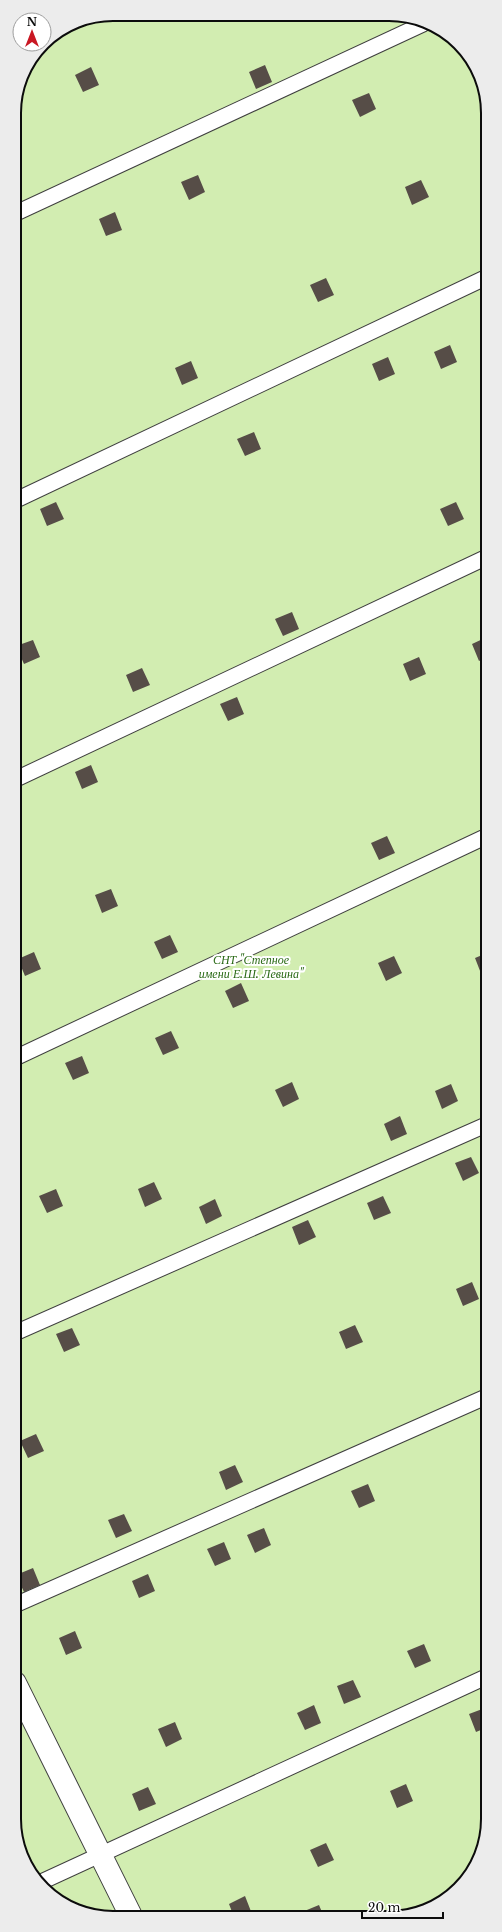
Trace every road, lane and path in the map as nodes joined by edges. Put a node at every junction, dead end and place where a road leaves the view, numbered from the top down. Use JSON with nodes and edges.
{"nodes":[{"id":1,"x":419,"y":26,"type":"edge"},
{"id":2,"x":21,"y":211,"type":"edge"},
{"id":3,"x":481,"y":280,"type":"edge"},
{"id":4,"x":21,"y":498,"type":"edge"},
{"id":5,"x":481,"y":560,"type":"edge"},
{"id":6,"x":21,"y":777,"type":"edge"},
{"id":7,"x":481,"y":839,"type":"edge"},
{"id":8,"x":21,"y":1055,"type":"edge"},
{"id":9,"x":481,"y":1127,"type":"edge"},
{"id":10,"x":21,"y":1330,"type":"edge"},
{"id":11,"x":481,"y":1399,"type":"edge"},
{"id":12,"x":21,"y":1602,"type":"edge"},
{"id":13,"x":481,"y":1679,"type":"edge"},
{"id":14,"x":21,"y":1695,"type":"edge"},
{"id":15,"x":101,"y":1854,"type":"junction"},
{"id":16,"x":45,"y":1880,"type":"edge"},
{"id":17,"x":129,"y":1911,"type":"edge"}],
"edges":[{"from":1,"to":2,"type":"lane"},
{"from":3,"to":4,"type":"lane"},
{"from":5,"to":6,"type":"lane"},
{"from":7,"to":8,"type":"lane"},
{"from":9,"to":10,"type":"lane"},
{"from":11,"to":12,"type":"lane"},
{"from":13,"to":15,"type":"lane"},
{"from":14,"to":15,"type":"street"},
{"from":15,"to":16,"type":"lane"},
{"from":15,"to":17,"type":"street"}]}
